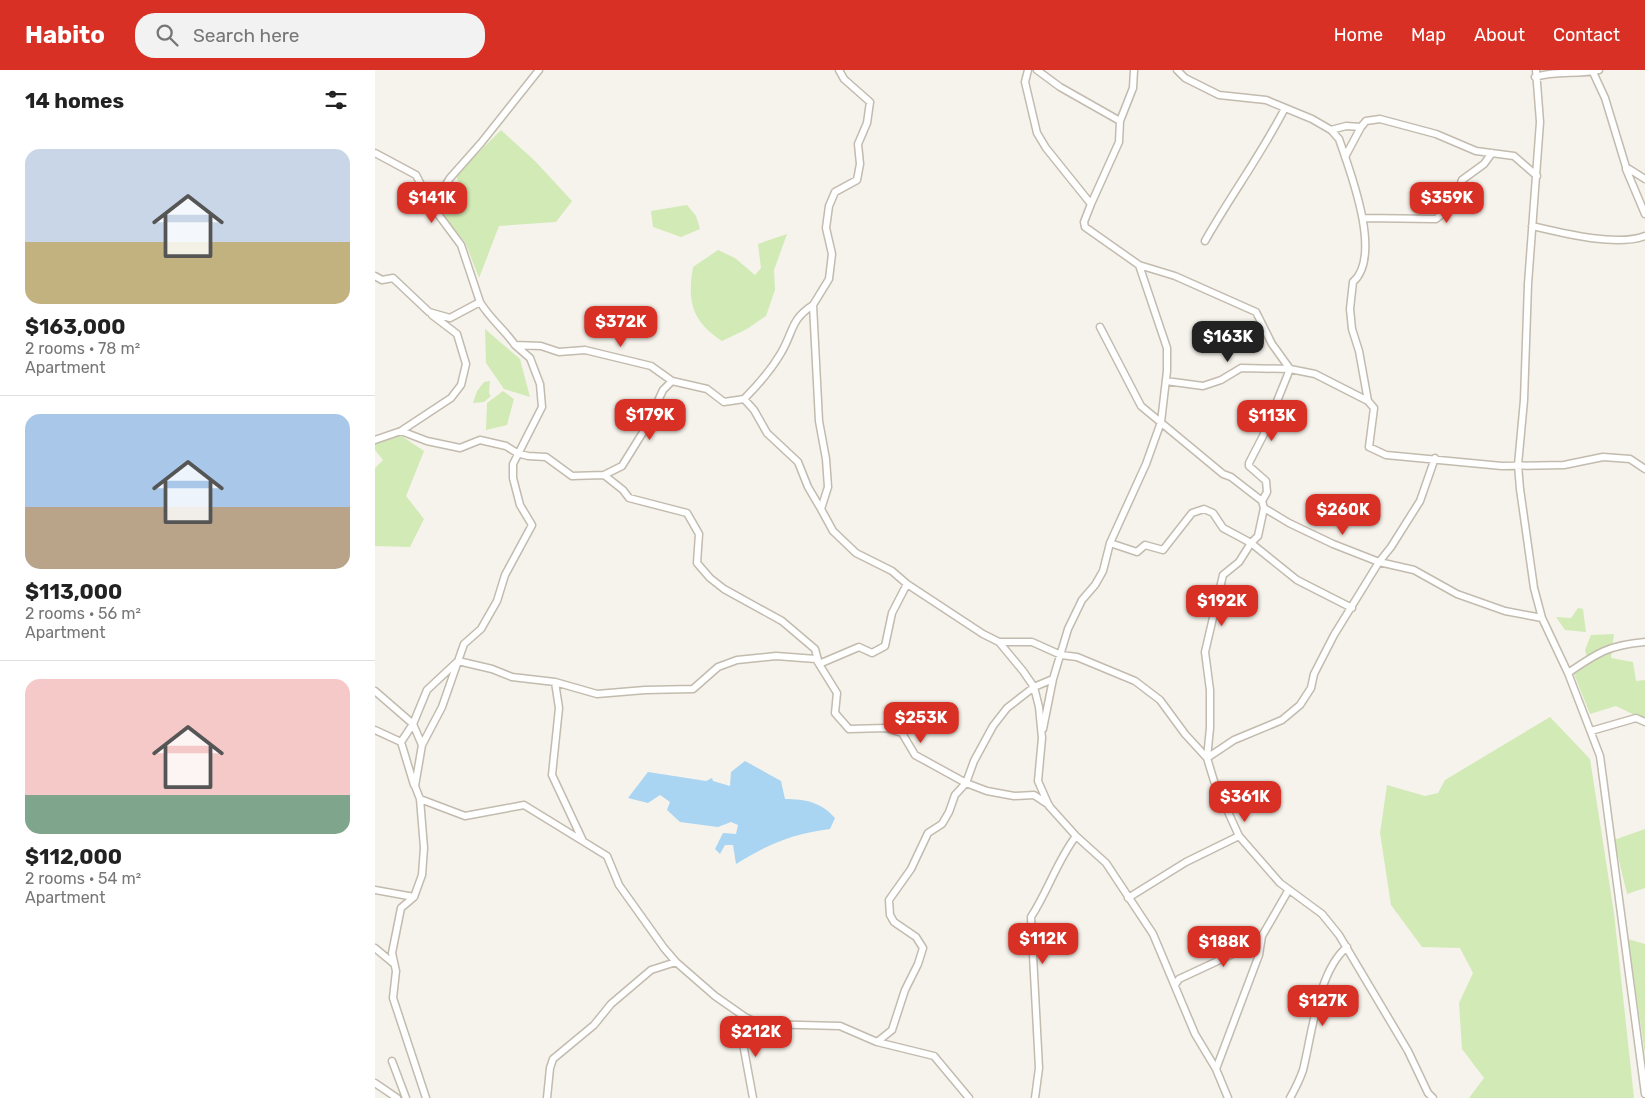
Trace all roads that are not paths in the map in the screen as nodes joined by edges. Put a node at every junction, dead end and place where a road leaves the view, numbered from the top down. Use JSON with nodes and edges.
{"nodes":[{"id":1,"x":539,"y":70,"type":"edge"},
{"id":2,"x":839,"y":70,"type":"edge"},
{"id":3,"x":1027,"y":70,"type":"edge"},
{"id":4,"x":1037,"y":70,"type":"edge"},
{"id":5,"x":1134,"y":70,"type":"edge"},
{"id":6,"x":1177,"y":70,"type":"edge"},
{"id":7,"x":1594,"y":70,"type":"edge"},
{"id":8,"x":1535,"y":74,"type":"edge"},
{"id":9,"x":1285,"y":108,"type":"junction"},
{"id":10,"x":1120,"y":121,"type":"junction"},
{"id":11,"x":1361,"y":127,"type":"junction"},
{"id":12,"x":1331,"y":130,"type":"junction"},
{"id":13,"x":1492,"y":152,"type":"junction"},
{"id":14,"x":375,"y":153,"type":"edge"},
{"id":15,"x":1345,"y":156,"type":"junction"},
{"id":16,"x":1626,"y":168,"type":"junction"},
{"id":17,"x":1537,"y":176,"type":"junction"},
{"id":18,"x":1645,"y":179,"type":"edge"},
{"id":19,"x":1091,"y":204,"type":"junction"},
{"id":20,"x":432,"y":206,"type":"junction"},
{"id":21,"x":1645,"y":214,"type":"edge"},
{"id":22,"x":1364,"y":218,"type":"junction"},
{"id":23,"x":1532,"y":226,"type":"junction"},
{"id":24,"x":1645,"y":236,"type":"edge"},
{"id":25,"x":1205,"y":241,"type":"dead end"},
{"id":26,"x":1139,"y":265,"type":"junction"},
{"id":27,"x":375,"y":276,"type":"edge"},
{"id":28,"x":480,"y":302,"type":"junction"},
{"id":29,"x":813,"y":305,"type":"junction"},
{"id":30,"x":429,"y":312,"type":"junction"},
{"id":31,"x":1100,"y":327,"type":"dead end"},
{"id":32,"x":515,"y":344,"type":"junction"},
{"id":33,"x":1290,"y":369,"type":"junction"},
{"id":34,"x":672,"y":381,"type":"junction"},
{"id":35,"x":1166,"y":381,"type":"junction"},
{"id":36,"x":744,"y":399,"type":"junction"},
{"id":37,"x":1368,"y":401,"type":"junction"},
{"id":38,"x":1161,"y":422,"type":"junction"},
{"id":39,"x":401,"y":431,"type":"junction"},
{"id":40,"x":375,"y":440,"type":"edge"},
{"id":41,"x":517,"y":454,"type":"junction"},
{"id":42,"x":1435,"y":458,"type":"junction"},
{"id":43,"x":1518,"y":465,"type":"junction"},
{"id":44,"x":1645,"y":468,"type":"edge"},
{"id":45,"x":604,"y":475,"type":"junction"},
{"id":46,"x":1263,"y":504,"type":"junction"},
{"id":47,"x":821,"y":509,"type":"junction"},
{"id":48,"x":1110,"y":543,"type":"junction"},
{"id":49,"x":1251,"y":543,"type":"junction"},
{"id":50,"x":1379,"y":562,"type":"junction"},
{"id":51,"x":907,"y":584,"type":"junction"},
{"id":52,"x":1352,"y":608,"type":"junction"},
{"id":53,"x":1542,"y":618,"type":"junction"},
{"id":54,"x":999,"y":642,"type":"junction"},
{"id":55,"x":1645,"y":642,"type":"edge"},
{"id":56,"x":1061,"y":655,"type":"junction"},
{"id":57,"x":458,"y":661,"type":"junction"},
{"id":58,"x":819,"y":664,"type":"junction"},
{"id":59,"x":1568,"y":673,"type":"junction"},
{"id":60,"x":1053,"y":679,"type":"junction"},
{"id":61,"x":555,"y":682,"type":"junction"},
{"id":62,"x":1034,"y":688,"type":"junction"},
{"id":63,"x":375,"y":691,"type":"edge"},
{"id":64,"x":1645,"y":722,"type":"edge"},
{"id":65,"x":413,"y":724,"type":"junction"},
{"id":66,"x":375,"y":730,"type":"edge"},
{"id":67,"x":1591,"y":730,"type":"junction"},
{"id":68,"x":1041,"y":738,"type":"junction"},
{"id":69,"x":401,"y":742,"type":"junction"},
{"id":70,"x":423,"y":745,"type":"junction"},
{"id":71,"x":1207,"y":758,"type":"junction"},
{"id":72,"x":966,"y":783,"type":"junction"},
{"id":73,"x":415,"y":786,"type":"junction"},
{"id":74,"x":420,"y":799,"type":"junction"},
{"id":75,"x":1049,"y":806,"type":"junction"},
{"id":76,"x":1076,"y":836,"type":"junction"},
{"id":77,"x":1239,"y":836,"type":"junction"},
{"id":78,"x":583,"y":841,"type":"junction"},
{"id":79,"x":375,"y":890,"type":"edge"},
{"id":80,"x":1288,"y":891,"type":"junction"},
{"id":81,"x":414,"y":897,"type":"junction"},
{"id":82,"x":1128,"y":898,"type":"junction"},
{"id":83,"x":1262,"y":936,"type":"junction"},
{"id":84,"x":1347,"y":947,"type":"junction"},
{"id":85,"x":375,"y":948,"type":"edge"},
{"id":86,"x":676,"y":962,"type":"junction"},
{"id":87,"x":393,"y":963,"type":"junction"},
{"id":88,"x":1175,"y":985,"type":"junction"},
{"id":89,"x":745,"y":1017,"type":"junction"},
{"id":90,"x":877,"y":1042,"type":"junction"},
{"id":91,"x":392,"y":1061,"type":"dead end"},
{"id":92,"x":1216,"y":1069,"type":"junction"},
{"id":93,"x":375,"y":1083,"type":"edge"},
{"id":94,"x":1645,"y":1094,"type":"edge"},
{"id":95,"x":397,"y":1098,"type":"edge"},
{"id":96,"x":406,"y":1098,"type":"edge"},
{"id":97,"x":425,"y":1098,"type":"edge"},
{"id":98,"x":547,"y":1098,"type":"edge"},
{"id":99,"x":753,"y":1098,"type":"edge"},
{"id":100,"x":969,"y":1098,"type":"edge"},
{"id":101,"x":1035,"y":1098,"type":"edge"},
{"id":102,"x":1228,"y":1098,"type":"edge"},
{"id":103,"x":1290,"y":1098,"type":"edge"},
{"id":104,"x":1433,"y":1098,"type":"edge"}],
"edges":[{"from":1,"to":20,"type":"street"},
{"from":2,"to":29,"type":"street"},
{"from":3,"to":19,"type":"street"},
{"from":4,"to":10,"type":"street"},
{"from":5,"to":10,"type":"street"},
{"from":6,"to":9,"type":"street"},
{"from":7,"to":8,"type":"street"},
{"from":7,"to":16,"type":"street"},
{"from":8,"to":17,"type":"street"},
{"from":9,"to":12,"type":"street"},
{"from":9,"to":25,"type":"street"},
{"from":10,"to":19,"type":"street"},
{"from":11,"to":12,"type":"street"},
{"from":11,"to":13,"type":"street"},
{"from":11,"to":15,"type":"street"},
{"from":12,"to":15,"type":"street"},
{"from":13,"to":17,"type":"street"},
{"from":13,"to":22,"type":"street"},
{"from":14,"to":20,"type":"street"},
{"from":15,"to":22,"type":"street"},
{"from":16,"to":18,"type":"street"},
{"from":16,"to":21,"type":"street"},
{"from":17,"to":23,"type":"street"},
{"from":19,"to":26,"type":"street"},
{"from":20,"to":28,"type":"street"},
{"from":22,"to":37,"type":"street"},
{"from":23,"to":24,"type":"street"},
{"from":23,"to":43,"type":"street"},
{"from":26,"to":33,"type":"street"},
{"from":26,"to":35,"type":"street"},
{"from":27,"to":30,"type":"street"},
{"from":28,"to":30,"type":"street"},
{"from":28,"to":32,"type":"street"},
{"from":29,"to":36,"type":"street"},
{"from":29,"to":47,"type":"street"},
{"from":30,"to":39,"type":"street"},
{"from":31,"to":38,"type":"street"},
{"from":32,"to":34,"type":"street"},
{"from":32,"to":41,"type":"street"},
{"from":33,"to":35,"type":"street"},
{"from":33,"to":37,"type":"street"},
{"from":33,"to":46,"type":"street"},
{"from":34,"to":36,"type":"street"},
{"from":34,"to":45,"type":"street"},
{"from":35,"to":38,"type":"street"},
{"from":36,"to":47,"type":"street"},
{"from":37,"to":42,"type":"street"},
{"from":38,"to":46,"type":"street"},
{"from":38,"to":48,"type":"street"},
{"from":39,"to":40,"type":"street"},
{"from":39,"to":41,"type":"street"},
{"from":41,"to":45,"type":"street"},
{"from":41,"to":57,"type":"street"},
{"from":42,"to":43,"type":"street"},
{"from":42,"to":50,"type":"street"},
{"from":43,"to":44,"type":"street"},
{"from":43,"to":53,"type":"street"},
{"from":45,"to":58,"type":"street"},
{"from":46,"to":49,"type":"street"},
{"from":46,"to":50,"type":"street"},
{"from":47,"to":51,"type":"street"},
{"from":48,"to":49,"type":"street"},
{"from":48,"to":56,"type":"street"},
{"from":49,"to":52,"type":"street"},
{"from":49,"to":71,"type":"street"},
{"from":50,"to":52,"type":"street"},
{"from":50,"to":53,"type":"street"},
{"from":51,"to":54,"type":"street"},
{"from":51,"to":58,"type":"street"},
{"from":52,"to":71,"type":"street"},
{"from":53,"to":59,"type":"street"},
{"from":54,"to":56,"type":"street"},
{"from":54,"to":62,"type":"street"},
{"from":55,"to":59,"type":"street"},
{"from":56,"to":60,"type":"street"},
{"from":56,"to":71,"type":"street"},
{"from":57,"to":61,"type":"street"},
{"from":57,"to":65,"type":"street"},
{"from":57,"to":70,"type":"street"},
{"from":58,"to":61,"type":"street"},
{"from":58,"to":72,"type":"street"},
{"from":59,"to":67,"type":"street"},
{"from":60,"to":62,"type":"street"},
{"from":60,"to":68,"type":"street"},
{"from":61,"to":78,"type":"street"},
{"from":62,"to":68,"type":"street"},
{"from":62,"to":72,"type":"street"},
{"from":63,"to":65,"type":"street"},
{"from":64,"to":67,"type":"street"},
{"from":65,"to":69,"type":"street"},
{"from":65,"to":70,"type":"street"},
{"from":66,"to":69,"type":"street"},
{"from":67,"to":94,"type":"street"},
{"from":68,"to":75,"type":"street"},
{"from":69,"to":73,"type":"street"},
{"from":70,"to":73,"type":"street"},
{"from":71,"to":77,"type":"street"},
{"from":72,"to":75,"type":"street"},
{"from":72,"to":90,"type":"street"},
{"from":73,"to":74,"type":"street"},
{"from":74,"to":78,"type":"street"},
{"from":74,"to":81,"type":"street"},
{"from":75,"to":76,"type":"street"},
{"from":76,"to":82,"type":"street"},
{"from":76,"to":101,"type":"street"},
{"from":77,"to":80,"type":"street"},
{"from":77,"to":82,"type":"street"},
{"from":78,"to":86,"type":"street"},
{"from":79,"to":81,"type":"street"},
{"from":80,"to":83,"type":"street"},
{"from":80,"to":84,"type":"street"},
{"from":81,"to":87,"type":"street"},
{"from":82,"to":88,"type":"street"},
{"from":83,"to":88,"type":"street"},
{"from":83,"to":92,"type":"street"},
{"from":84,"to":103,"type":"street"},
{"from":84,"to":104,"type":"street"},
{"from":85,"to":87,"type":"street"},
{"from":86,"to":89,"type":"street"},
{"from":86,"to":98,"type":"street"},
{"from":87,"to":97,"type":"street"},
{"from":88,"to":92,"type":"street"},
{"from":89,"to":90,"type":"street"},
{"from":89,"to":99,"type":"street"},
{"from":90,"to":100,"type":"street"},
{"from":91,"to":96,"type":"street"},
{"from":92,"to":102,"type":"street"},
{"from":93,"to":95,"type":"street"}]}
